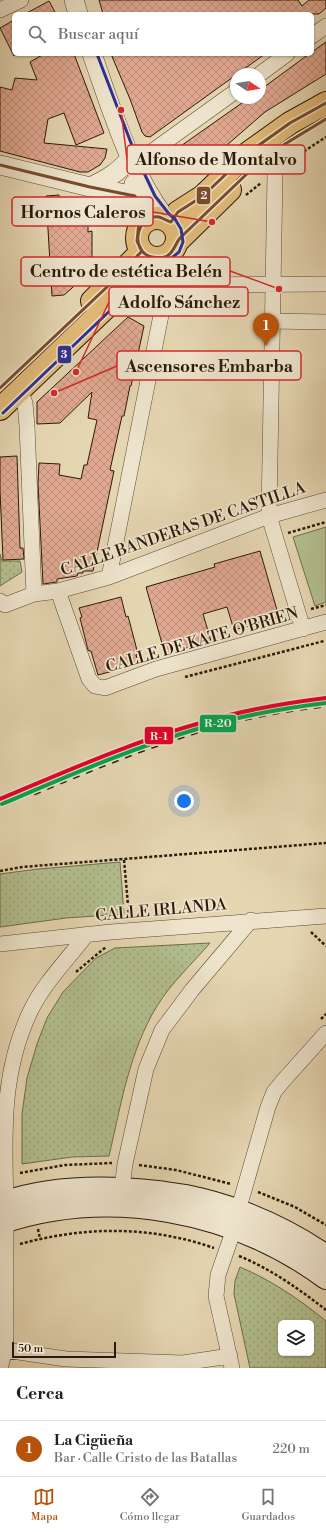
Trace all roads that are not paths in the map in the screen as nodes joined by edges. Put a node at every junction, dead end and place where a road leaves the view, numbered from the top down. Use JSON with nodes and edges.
{"nodes":[{"id":1,"x":21,"y":0,"type":"edge"},
{"id":2,"x":74,"y":0,"type":"edge"},
{"id":3,"x":0,"y":10,"type":"edge"},
{"id":4,"x":77,"y":12,"type":"edge"},
{"id":5,"x":326,"y":26,"type":"edge"},
{"id":6,"x":314,"y":35,"type":"edge"},
{"id":7,"x":93,"y":56,"type":"edge"},
{"id":8,"x":284,"y":56,"type":"edge"},
{"id":9,"x":266,"y":70,"type":"edge"},
{"id":10,"x":230,"y":95,"type":"edge"},
{"id":11,"x":326,"y":103,"type":"edge"},
{"id":12,"x":326,"y":119,"type":"edge"},
{"id":13,"x":131,"y":158,"type":"junction"},
{"id":14,"x":0,"y":165,"type":"edge"},
{"id":15,"x":275,"y":175,"type":"dead end"},
{"id":16,"x":90,"y":187,"type":"junction"},
{"id":17,"x":143,"y":198,"type":"junction"},
{"id":18,"x":139,"y":228,"type":"junction"},
{"id":19,"x":169,"y":239,"type":"junction"},
{"id":20,"x":142,"y":251,"type":"junction"},
{"id":21,"x":273,"y":284,"type":"junction"},
{"id":22,"x":326,"y":284,"type":"edge"},
{"id":23,"x":167,"y":285,"type":"junction"},
{"id":24,"x":272,"y":321,"type":"junction"},
{"id":25,"x":326,"y":322,"type":"edge"},
{"id":26,"x":10,"y":389,"type":"edge"},
{"id":27,"x":0,"y":409,"type":"edge"},
{"id":28,"x":326,"y":500,"type":"edge"},
{"id":29,"x":269,"y":516,"type":"junction"},
{"id":30,"x":109,"y":577,"type":"junction"},
{"id":31,"x":58,"y":590,"type":"junction"},
{"id":32,"x":34,"y":594,"type":"junction"},
{"id":33,"x":2,"y":603,"type":"edge"},
{"id":34,"x":326,"y":622,"type":"edge"},
{"id":35,"x":303,"y":629,"type":"junction"},
{"id":36,"x":326,"y":916,"type":"edge"},
{"id":37,"x":251,"y":920,"type":"junction"},
{"id":38,"x":87,"y":934,"type":"junction"},
{"id":39,"x":0,"y":944,"type":"edge"},
{"id":40,"x":326,"y":1033,"type":"edge"},
{"id":41,"x":122,"y":1188,"type":"junction"},
{"id":42,"x":3,"y":1212,"type":"edge"},
{"id":43,"x":236,"y":1220,"type":"junction"},
{"id":44,"x":326,"y":1256,"type":"edge"},
{"id":45,"x":326,"y":1278,"type":"edge"},
{"id":46,"x":5,"y":1350,"type":"junction"},
{"id":47,"x":231,"y":1362,"type":"edge"},
{"id":48,"x":0,"y":1368,"type":"edge"}],
"edges":[{"from":1,"to":3,"type":"street"},
{"from":2,"to":4,"type":"street"},
{"from":5,"to":6,"type":"street"},
{"from":7,"to":13,"type":"street"},
{"from":8,"to":9,"type":"street"},
{"from":10,"to":13,"type":"street"},
{"from":11,"to":19,"type":"main road"},
{"from":12,"to":19,"type":"main road"},
{"from":13,"to":16,"type":"street"},
{"from":13,"to":17,"type":"street"},
{"from":14,"to":16,"type":"street"},
{"from":15,"to":21,"type":"street"},
{"from":16,"to":17,"type":"street"},
{"from":17,"to":18,"type":"street"},
{"from":17,"to":19,"type":"street"},
{"from":18,"to":19,"type":"main road"},
{"from":18,"to":20,"type":"main road"},
{"from":19,"to":20,"type":"main road"},
{"from":19,"to":23,"type":"street"},
{"from":19,"to":26,"type":"main road"},
{"from":20,"to":26,"type":"main road"},
{"from":21,"to":22,"type":"street"},
{"from":21,"to":23,"type":"street"},
{"from":21,"to":24,"type":"street"},
{"from":23,"to":30,"type":"street"},
{"from":24,"to":25,"type":"street"},
{"from":24,"to":29,"type":"street"},
{"from":26,"to":27,"type":"main road"},
{"from":26,"to":32,"type":"street"},
{"from":28,"to":29,"type":"street","name":"CALLE BANDERAS DE CASTILLA"},
{"from":29,"to":30,"type":"street","name":"CALLE BANDERAS DE CASTILLA"},
{"from":29,"to":35,"type":"street"},
{"from":30,"to":31,"type":"street","name":"CALLE BANDERAS DE CASTILLA"},
{"from":31,"to":32,"type":"street","name":"CALLE BANDERAS DE CASTILLA"},
{"from":31,"to":35,"type":"street","name":"CALLE DE KATE O'BRIEN"},
{"from":32,"to":33,"type":"street","name":"CALLE BANDERAS DE CASTILLA"},
{"from":34,"to":35,"type":"street","name":"CALLE DE KATE O'BRIEN"},
{"from":36,"to":37,"type":"street","name":"CALLE IRLANDA"},
{"from":37,"to":38,"type":"street","name":"CALLE IRLANDA"},
{"from":37,"to":41,"type":"street"},
{"from":38,"to":39,"type":"street","name":"CALLE IRLANDA"},
{"from":38,"to":42,"type":"street"},
{"from":40,"to":43,"type":"street"},
{"from":41,"to":42,"type":"main road"},
{"from":41,"to":43,"type":"main road"},
{"from":42,"to":43,"type":"main road"},
{"from":42,"to":46,"type":"street"},
{"from":43,"to":44,"type":"main road"},
{"from":43,"to":45,"type":"main road"},
{"from":43,"to":47,"type":"street"},
{"from":46,"to":47,"type":"street"},
{"from":46,"to":48,"type":"street"}]}
